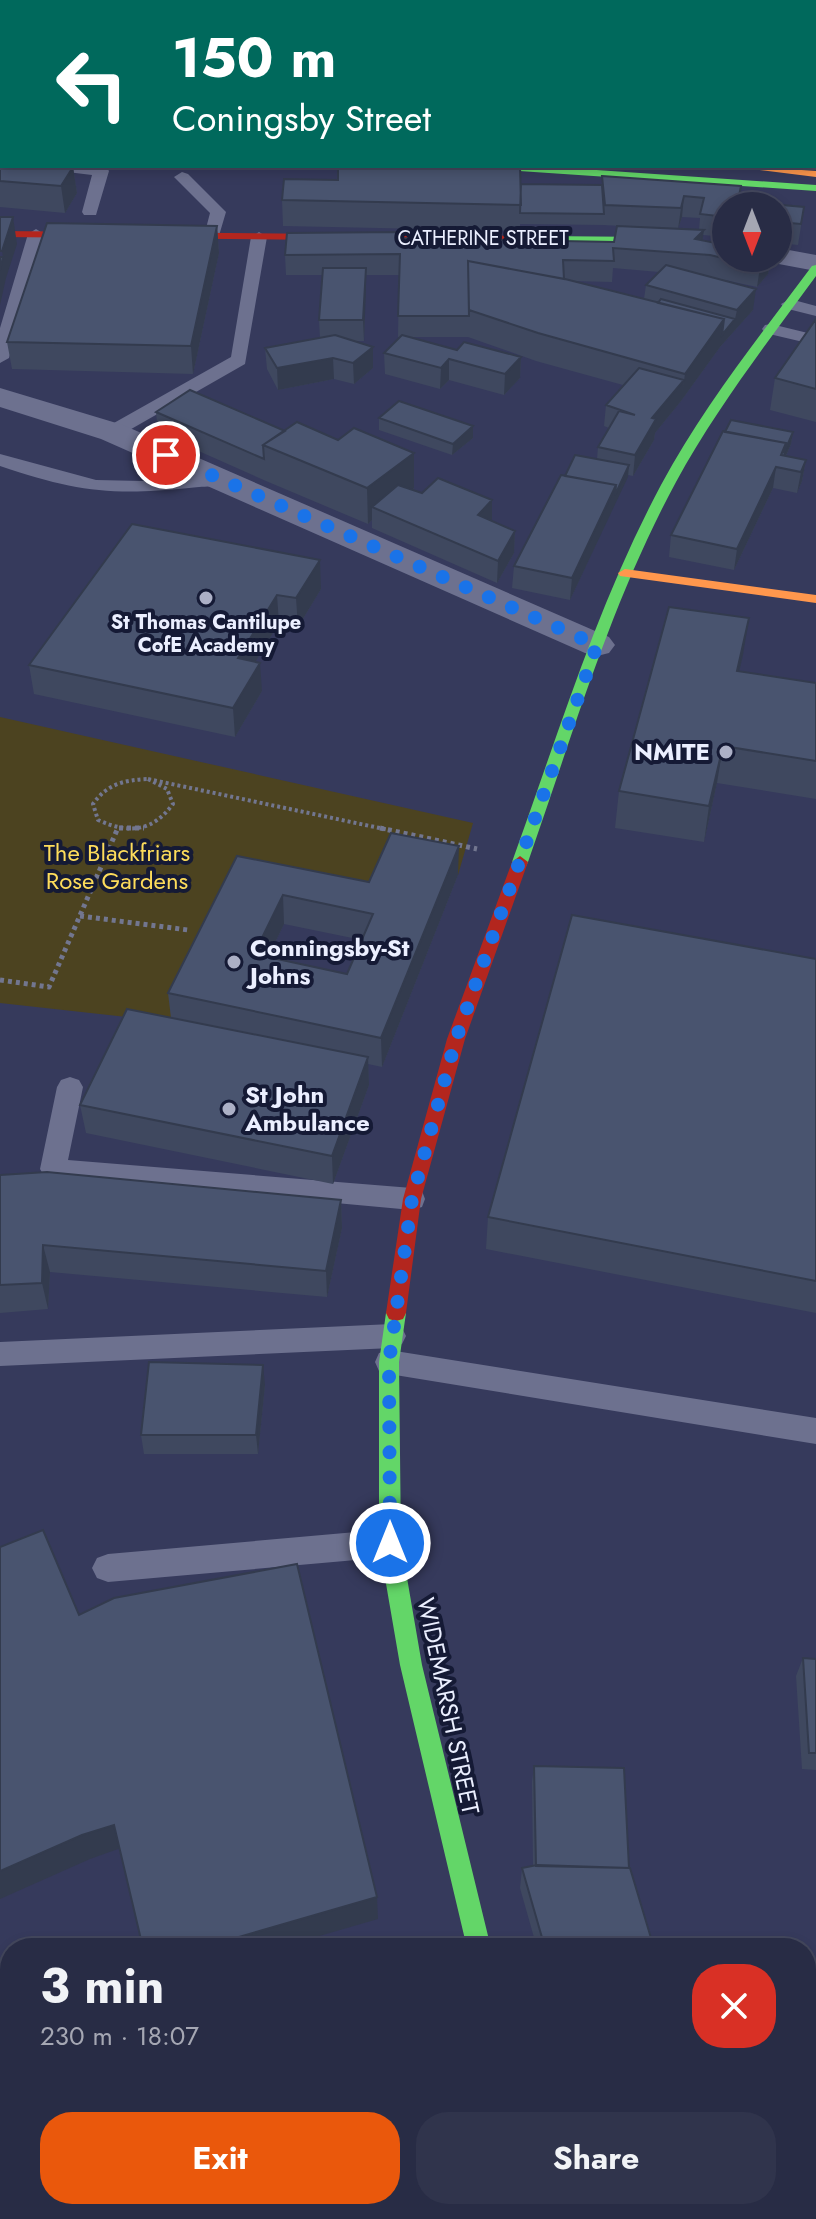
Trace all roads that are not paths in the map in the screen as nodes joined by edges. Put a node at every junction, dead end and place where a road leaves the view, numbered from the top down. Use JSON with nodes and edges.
{"nodes":[{"id":1,"x":76,"y":168,"type":"edge"},
{"id":2,"x":520,"y":168,"type":"edge"},
{"id":3,"x":767,"y":168,"type":"edge"},
{"id":4,"x":816,"y":174,"type":"edge"},
{"id":5,"x":182,"y":177,"type":"dead end"},
{"id":6,"x":816,"y":188,"type":"edge"},
{"id":7,"x":90,"y":212,"type":"dead end"},
{"id":8,"x":0,"y":234,"type":"edge"},
{"id":9,"x":36,"y":234,"type":"junction"},
{"id":10,"x":212,"y":236,"type":"junction"},
{"id":11,"x":259,"y":237,"type":"junction"},
{"id":12,"x":712,"y":246,"type":"edge"},
{"id":13,"x":792,"y":260,"type":"edge"},
{"id":14,"x":816,"y":266,"type":"edge"},
{"id":15,"x":790,"y":304,"type":"junction"},
{"id":16,"x":816,"y":311,"type":"edge"},
{"id":17,"x":771,"y":329,"type":"junction"},
{"id":18,"x":816,"y":340,"type":"edge"},
{"id":19,"x":0,"y":358,"type":"edge"},
{"id":20,"x":0,"y":397,"type":"edge"},
{"id":21,"x":112,"y":432,"type":"junction"},
{"id":22,"x":0,"y":460,"type":"edge"},
{"id":23,"x":220,"y":479,"type":"junction"},
{"id":24,"x":625,"y":573,"type":"junction"},
{"id":25,"x":816,"y":599,"type":"edge"},
{"id":26,"x":597,"y":645,"type":"junction"},
{"id":27,"x":70,"y":1087,"type":"dead end"},
{"id":28,"x":412,"y":1199,"type":"junction"},
{"id":29,"x":390,"y":1349,"type":"junction"},
{"id":30,"x":0,"y":1354,"type":"edge"},
{"id":31,"x":816,"y":1431,"type":"edge"},
{"id":32,"x":390,"y":1543,"type":"junction"},
{"id":33,"x":108,"y":1568,"type":"dead end"},
{"id":34,"x":477,"y":1938,"type":"edge"}],
"edges":[{"from":1,"to":7,"type":"lane"},
{"from":2,"to":6,"type":"main road"},
{"from":3,"to":4,"type":"main road"},
{"from":5,"to":10,"type":"lane"},
{"from":8,"to":9,"type":"main road","name":"CATHERINE STREET"},
{"from":9,"to":10,"type":"main road","name":"CATHERINE STREET"},
{"from":9,"to":19,"type":"lane"},
{"from":10,"to":11,"type":"main road","name":"CATHERINE STREET"},
{"from":11,"to":12,"type":"main road","name":"CATHERINE STREET"},
{"from":11,"to":21,"type":"lane"},
{"from":13,"to":14,"type":"street"},
{"from":14,"to":15,"type":"main road","name":"WIDEMARSH STREET"},
{"from":15,"to":16,"type":"lane"},
{"from":15,"to":17,"type":"main road","name":"WIDEMARSH STREET"},
{"from":17,"to":18,"type":"lane"},
{"from":17,"to":24,"type":"main road","name":"WIDEMARSH STREET"},
{"from":20,"to":21,"type":"street"},
{"from":21,"to":23,"type":"street"},
{"from":22,"to":23,"type":"lane"},
{"from":23,"to":26,"type":"street"},
{"from":24,"to":25,"type":"main road"},
{"from":24,"to":26,"type":"main road","name":"WIDEMARSH STREET"},
{"from":26,"to":28,"type":"main road","name":"WIDEMARSH STREET"},
{"from":27,"to":28,"type":"lane"},
{"from":28,"to":29,"type":"main road","name":"WIDEMARSH STREET"},
{"from":29,"to":30,"type":"lane"},
{"from":29,"to":31,"type":"lane"},
{"from":29,"to":32,"type":"main road","name":"WIDEMARSH STREET"},
{"from":32,"to":33,"type":"lane"},
{"from":32,"to":34,"type":"main road","name":"WIDEMARSH STREET"}]}
